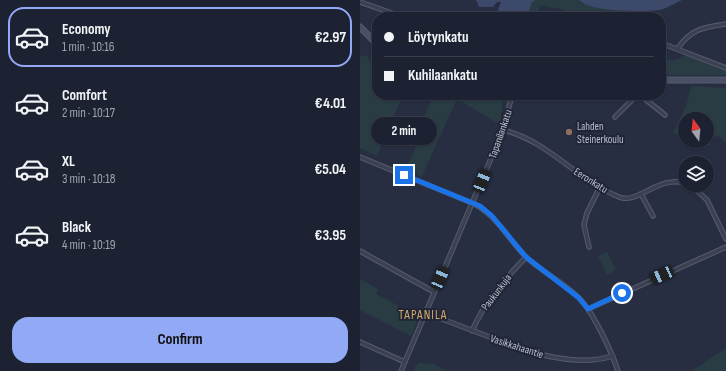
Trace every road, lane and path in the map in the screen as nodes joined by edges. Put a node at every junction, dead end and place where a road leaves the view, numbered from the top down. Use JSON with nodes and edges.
{"nodes":[{"id":1,"x":360,"y":2,"type":"edge"},
{"id":2,"x":389,"y":12,"type":"edge"},
{"id":3,"x":726,"y":24,"type":"edge"},
{"id":4,"x":360,"y":27,"type":"edge"},
{"id":5,"x":372,"y":39,"type":"edge"},
{"id":6,"x":666,"y":44,"type":"edge"},
{"id":7,"x":678,"y":48,"type":"junction"},
{"id":8,"x":726,"y":68,"type":"edge"},
{"id":9,"x":666,"y":80,"type":"edge"},
{"id":10,"x":726,"y":80,"type":"edge"},
{"id":11,"x":511,"y":100,"type":"edge"},
{"id":12,"x":632,"y":100,"type":"edge"},
{"id":13,"x":646,"y":100,"type":"edge"},
{"id":14,"x":665,"y":115,"type":"dead end"},
{"id":15,"x":615,"y":117,"type":"dead end"},
{"id":16,"x":503,"y":130,"type":"junction"},
{"id":17,"x":360,"y":157,"type":"edge"},
{"id":18,"x":678,"y":182,"type":"edge"},
{"id":19,"x":600,"y":187,"type":"junction"},
{"id":20,"x":698,"y":192,"type":"edge"},
{"id":21,"x":641,"y":194,"type":"junction"},
{"id":22,"x":472,"y":203,"type":"junction"},
{"id":23,"x":653,"y":216,"type":"dead end"},
{"id":24,"x":726,"y":239,"type":"edge"},
{"id":25,"x":589,"y":247,"type":"dead end"},
{"id":26,"x":726,"y":247,"type":"edge"},
{"id":27,"x":360,"y":251,"type":"edge"},
{"id":28,"x":526,"y":257,"type":"junction"},
{"id":29,"x":434,"y":292,"type":"junction"},
{"id":30,"x":588,"y":309,"type":"junction"},
{"id":31,"x":426,"y":313,"type":"junction"},
{"id":32,"x":472,"y":331,"type":"junction"},
{"id":33,"x":360,"y":342,"type":"edge"},
{"id":34,"x":612,"y":356,"type":"junction"},
{"id":35,"x":405,"y":362,"type":"junction"},
{"id":36,"x":401,"y":371,"type":"edge"},
{"id":37,"x":618,"y":371,"type":"edge"}],
"edges":[{"from":1,"to":2,"type":"street"},
{"from":3,"to":7,"type":"street"},
{"from":4,"to":5,"type":"main road"},
{"from":6,"to":7,"type":"street"},
{"from":7,"to":8,"type":"street"},
{"from":9,"to":10,"type":"main road"},
{"from":11,"to":16,"type":"street","name":"Tapanilankatu"},
{"from":12,"to":15,"type":"street"},
{"from":13,"to":14,"type":"street"},
{"from":16,"to":19,"type":"street","name":"Eeronkatu"},
{"from":16,"to":22,"type":"street","name":"Tapanilankatu"},
{"from":17,"to":22,"type":"street"},
{"from":18,"to":21,"type":"street","name":"Eeronkatu"},
{"from":19,"to":21,"type":"street","name":"Eeronkatu"},
{"from":19,"to":25,"type":"street"},
{"from":20,"to":24,"type":"street"},
{"from":21,"to":23,"type":"street"},
{"from":22,"to":28,"type":"street"},
{"from":22,"to":29,"type":"street","name":"Tapanilankatu"},
{"from":26,"to":30,"type":"street"},
{"from":27,"to":29,"type":"street"},
{"from":28,"to":30,"type":"street"},
{"from":28,"to":32,"type":"street","name":"Paukunkuja"},
{"from":29,"to":31,"type":"street","name":"Tapanilankatu"},
{"from":30,"to":34,"type":"street"},
{"from":31,"to":32,"type":"street","name":"Vasikkahaantie"},
{"from":31,"to":35,"type":"street","name":"Tapanilankatu"},
{"from":32,"to":34,"type":"street","name":"Vasikkahaantie"},
{"from":33,"to":35,"type":"street"},
{"from":34,"to":37,"type":"street"},
{"from":35,"to":36,"type":"street","name":"Tapanilankatu"}]}
